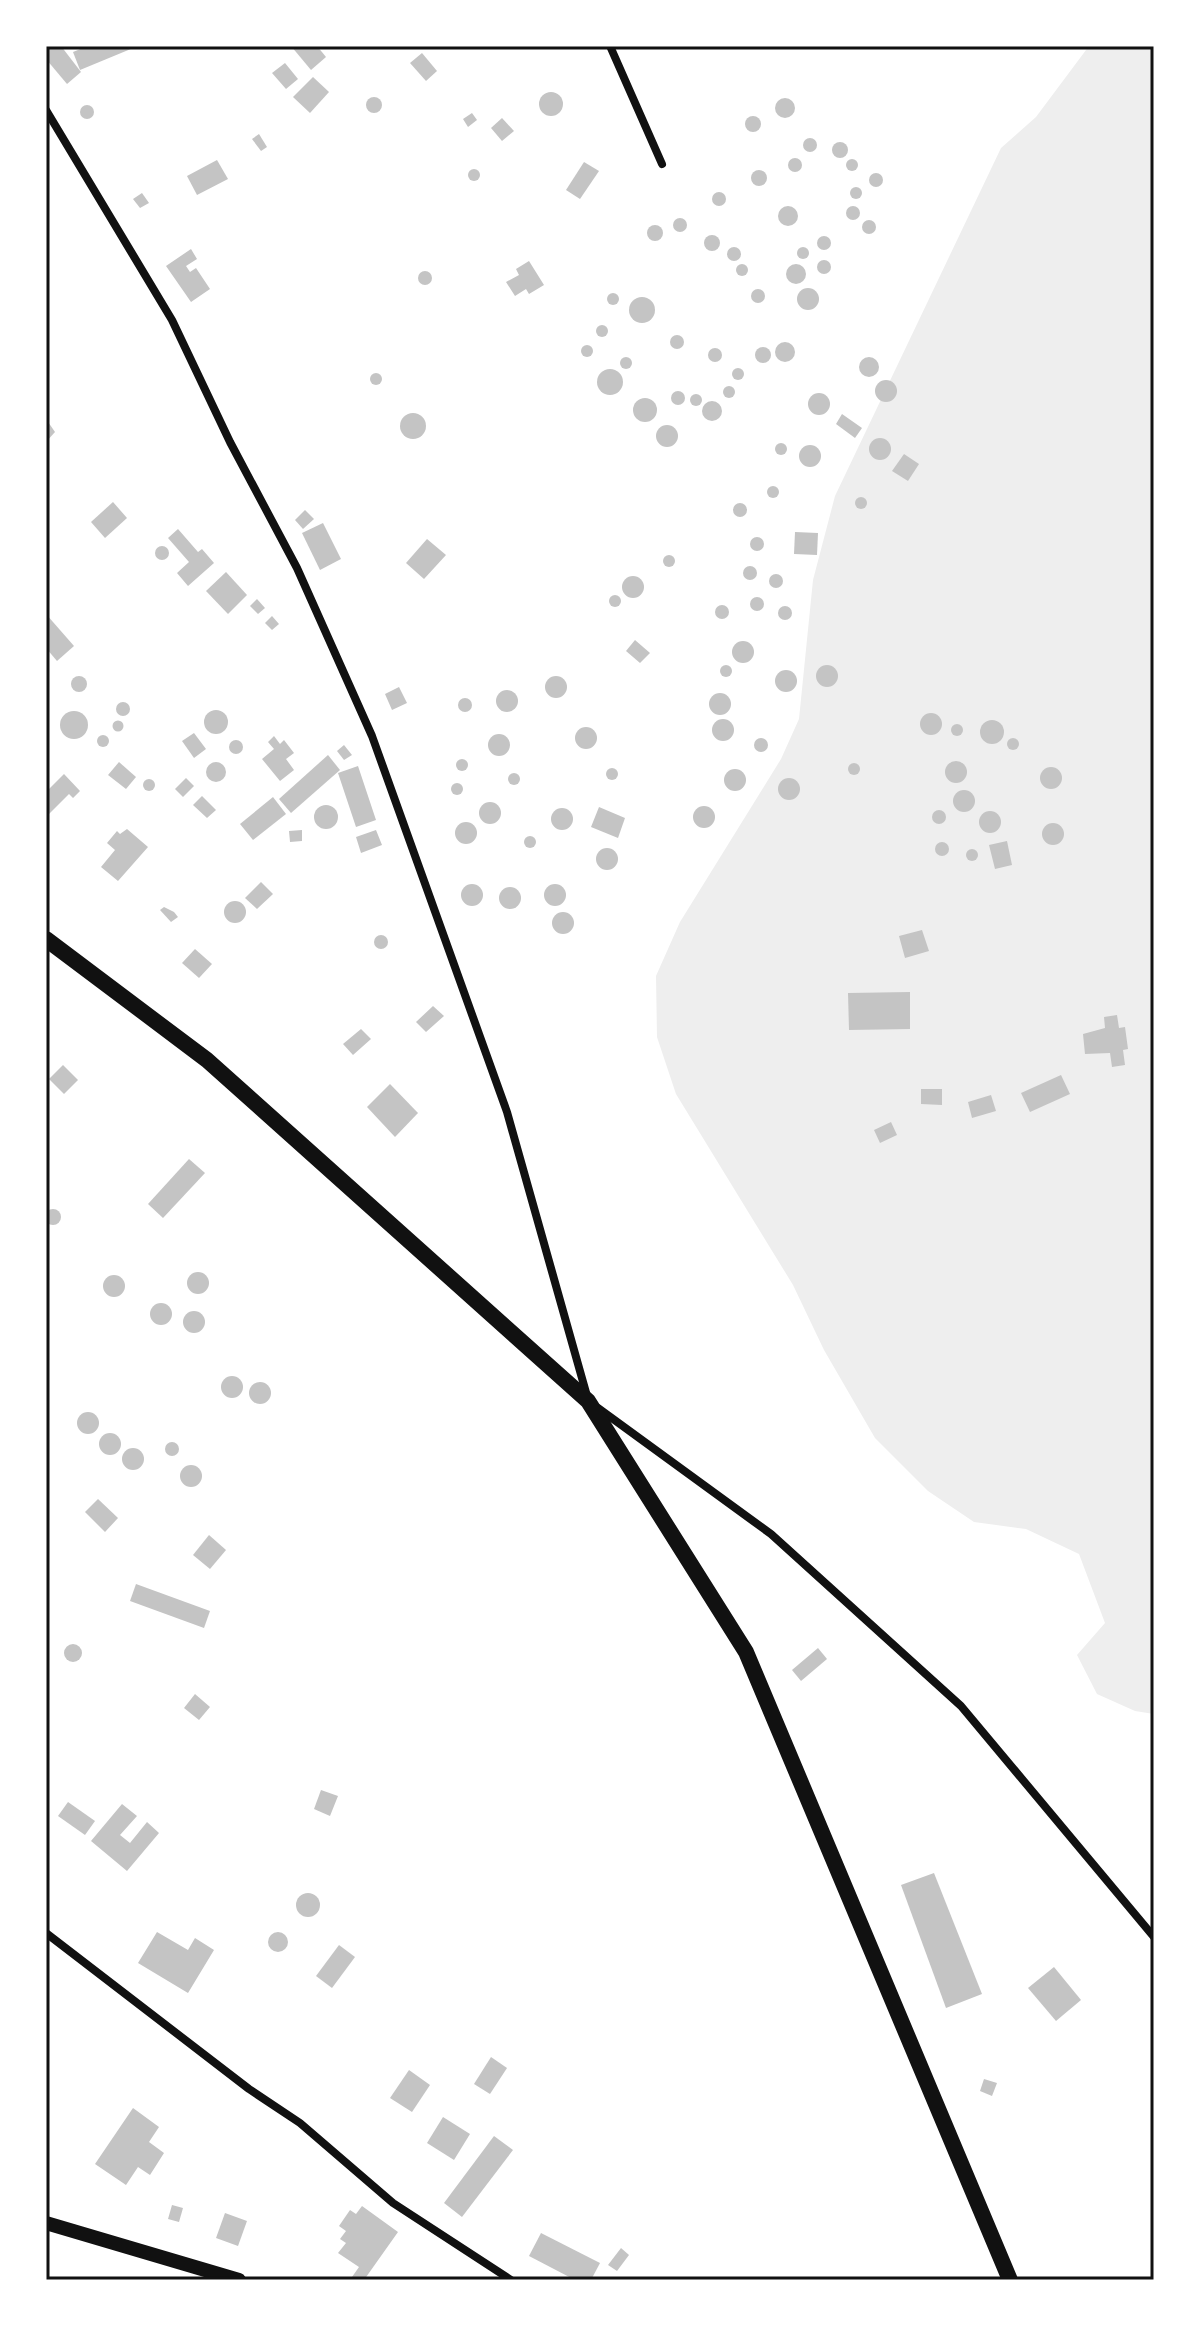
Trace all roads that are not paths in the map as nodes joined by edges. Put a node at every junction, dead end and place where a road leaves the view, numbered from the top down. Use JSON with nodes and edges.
{"nodes":[{"id":1,"x":610,"y":46,"type":"edge"},
{"id":2,"x":46,"y":110,"type":"edge"},
{"id":3,"x":662,"y":164,"type":"dead end"},
{"id":4,"x":46,"y":939,"type":"edge"},
{"id":5,"x":588,"y":1401,"type":"junction"},
{"id":6,"x":46,"y":1933,"type":"edge"},
{"id":7,"x":1154,"y":1937,"type":"edge"},
{"id":8,"x":46,"y":2223,"type":"edge"},
{"id":9,"x":239,"y":2280,"type":"edge"},
{"id":10,"x":511,"y":2280,"type":"edge"},
{"id":11,"x":1010,"y":2280,"type":"edge"}],
"edges":[{"from":1,"to":3,"type":"street"},
{"from":2,"to":5,"type":"street"},
{"from":4,"to":5,"type":"main road"},
{"from":5,"to":7,"type":"street"},
{"from":5,"to":11,"type":"main road"},
{"from":6,"to":10,"type":"street"},
{"from":8,"to":9,"type":"street"}]}
